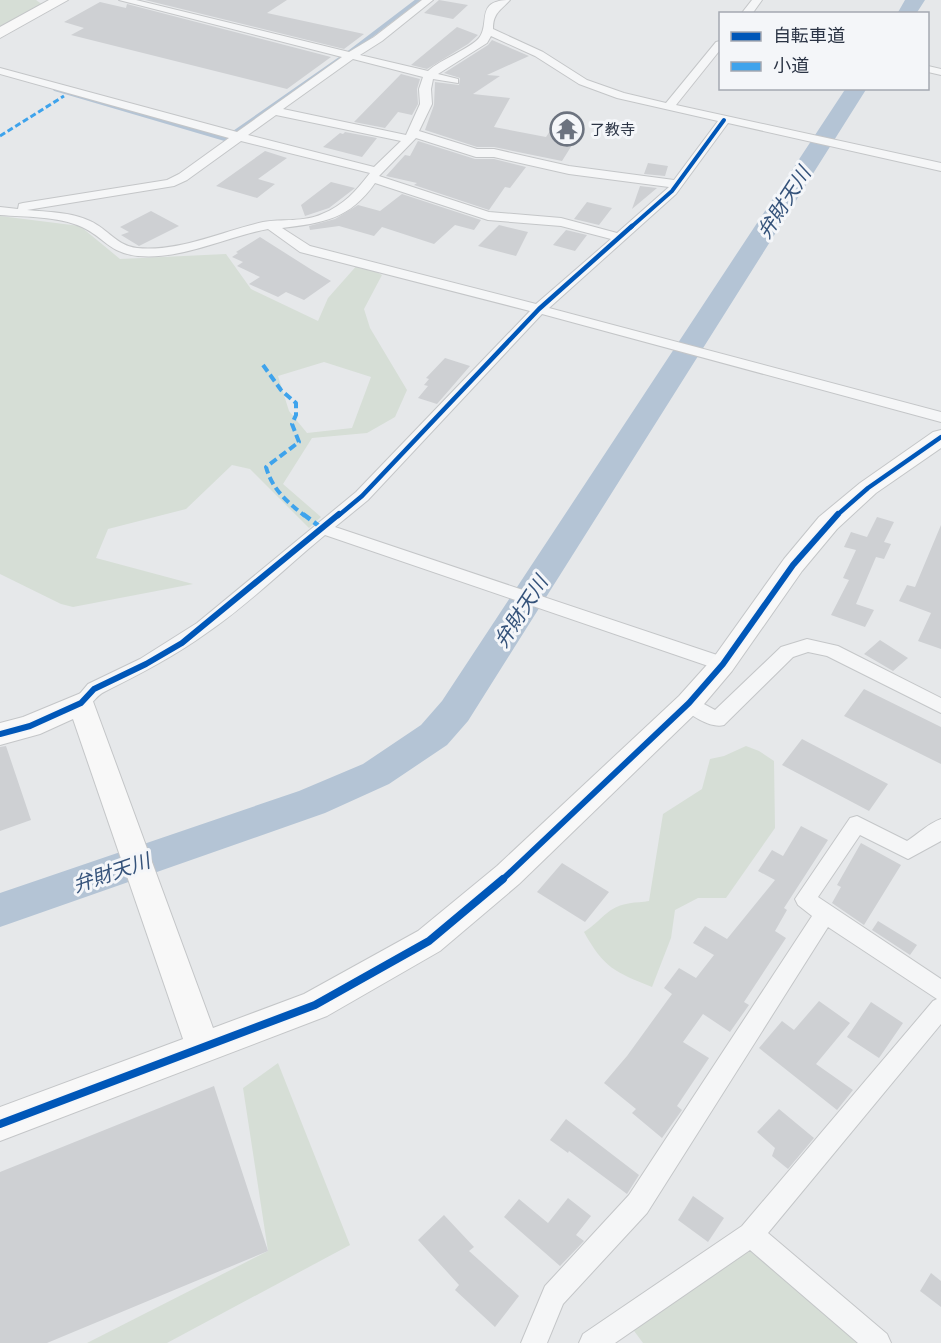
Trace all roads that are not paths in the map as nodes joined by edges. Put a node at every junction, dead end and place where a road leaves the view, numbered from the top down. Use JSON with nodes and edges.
{"nodes":[{"id":1,"x":60,"y":0,"type":"edge"},
{"id":2,"x":124,"y":0,"type":"edge"},
{"id":3,"x":428,"y":0,"type":"edge"},
{"id":4,"x":505,"y":0,"type":"edge"},
{"id":5,"x":757,"y":0,"type":"edge"},
{"id":6,"x":748,"y":12,"type":"edge"},
{"id":7,"x":488,"y":31,"type":"junction"},
{"id":8,"x":0,"y":33,"type":"edge"},
{"id":9,"x":719,"y":45,"type":"edge"},
{"id":10,"x":350,"y":57,"type":"junction"},
{"id":11,"x":0,"y":71,"type":"edge"},
{"id":12,"x":429,"y":76,"type":"junction"},
{"id":13,"x":453,"y":81,"type":"dead end"},
{"id":14,"x":668,"y":108,"type":"junction"},
{"id":15,"x":274,"y":111,"type":"junction"},
{"id":16,"x":724,"y":120,"type":"junction"},
{"id":17,"x":412,"y":136,"type":"junction"},
{"id":18,"x":240,"y":138,"type":"junction"},
{"id":19,"x":941,"y":167,"type":"edge"},
{"id":20,"x":374,"y":174,"type":"junction"},
{"id":21,"x":676,"y":184,"type":"junction"},
{"id":22,"x":0,"y":211,"type":"edge"},
{"id":23,"x":270,"y":225,"type":"junction"},
{"id":24,"x":619,"y":237,"type":"junction"},
{"id":25,"x":538,"y":309,"type":"junction"},
{"id":26,"x":941,"y":417,"type":"edge"},
{"id":27,"x":941,"y":437,"type":"edge"},
{"id":28,"x":323,"y":529,"type":"junction"},
{"id":29,"x":723,"y":664,"type":"junction"},
{"id":30,"x":81,"y":703,"type":"junction"},
{"id":31,"x":689,"y":703,"type":"junction"},
{"id":32,"x":940,"y":703,"type":"edge"},
{"id":33,"x":0,"y":734,"type":"edge"},
{"id":34,"x":941,"y":827,"type":"edge"},
{"id":35,"x":825,"y":914,"type":"junction"},
{"id":36,"x":941,"y":991,"type":"edge"},
{"id":37,"x":937,"y":1018,"type":"edge"},
{"id":38,"x":203,"y":1047,"type":"junction"},
{"id":39,"x":0,"y":1124,"type":"edge"},
{"id":40,"x":751,"y":1234,"type":"junction"},
{"id":41,"x":534,"y":1343,"type":"edge"},
{"id":42,"x":592,"y":1343,"type":"edge"},
{"id":43,"x":878,"y":1343,"type":"edge"}],
"edges":[{"from":1,"to":8,"type":"street"},
{"from":2,"to":10,"type":"street"},
{"from":3,"to":10,"type":"street"},
{"from":4,"to":7,"type":"street"},
{"from":5,"to":6,"type":"street"},
{"from":7,"to":12,"type":"street"},
{"from":7,"to":14,"type":"street"},
{"from":9,"to":14,"type":"street"},
{"from":10,"to":12,"type":"street"},
{"from":10,"to":15,"type":"street"},
{"from":11,"to":18,"type":"street"},
{"from":12,"to":13,"type":"street"},
{"from":12,"to":17,"type":"street"},
{"from":14,"to":16,"type":"street"},
{"from":15,"to":17,"type":"street"},
{"from":15,"to":18,"type":"street"},
{"from":16,"to":19,"type":"street"},
{"from":16,"to":21,"type":"street"},
{"from":17,"to":20,"type":"street"},
{"from":17,"to":21,"type":"street"},
{"from":18,"to":20,"type":"street"},
{"from":18,"to":22,"type":"street"},
{"from":20,"to":23,"type":"street"},
{"from":20,"to":24,"type":"street"},
{"from":21,"to":24,"type":"street"},
{"from":22,"to":23,"type":"street"},
{"from":23,"to":25,"type":"street"},
{"from":24,"to":25,"type":"street"},
{"from":25,"to":26,"type":"street"},
{"from":25,"to":28,"type":"street"},
{"from":27,"to":29,"type":"street"},
{"from":28,"to":29,"type":"street"},
{"from":28,"to":30,"type":"street"},
{"from":29,"to":31,"type":"street"},
{"from":30,"to":33,"type":"street"},
{"from":30,"to":38,"type":"street"},
{"from":31,"to":32,"type":"street"},
{"from":31,"to":38,"type":"street"},
{"from":34,"to":35,"type":"street"},
{"from":35,"to":36,"type":"street"},
{"from":35,"to":41,"type":"street"},
{"from":37,"to":40,"type":"street"},
{"from":38,"to":39,"type":"street"},
{"from":40,"to":42,"type":"street"},
{"from":40,"to":43,"type":"street"}]}
